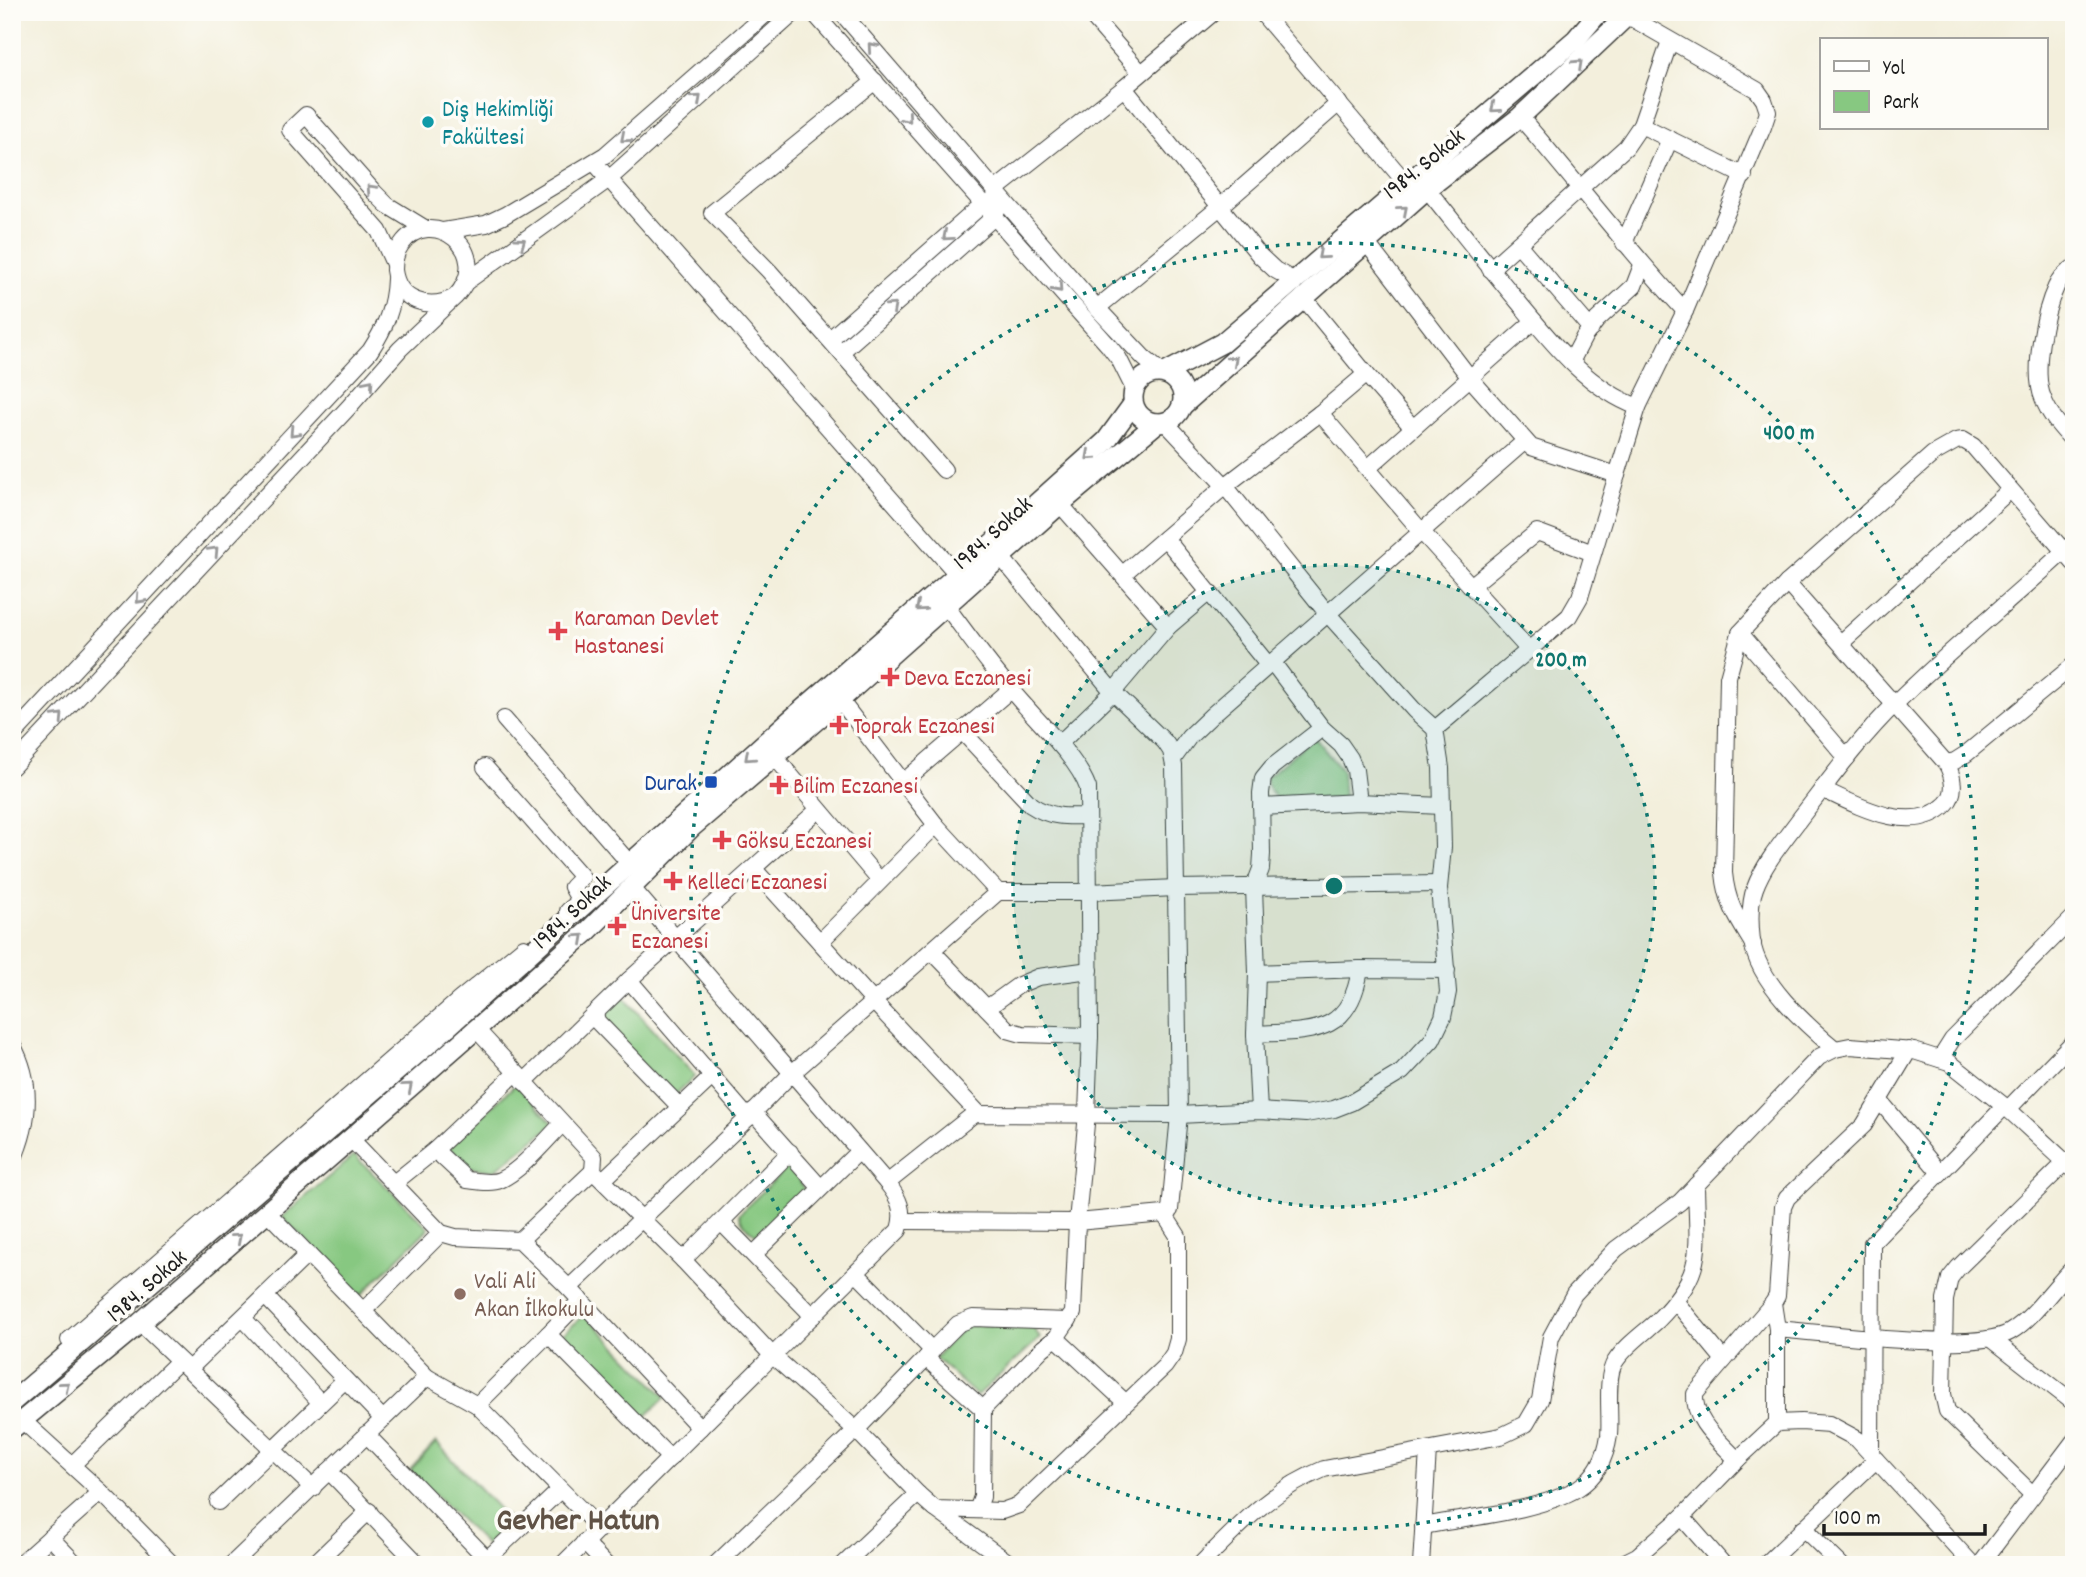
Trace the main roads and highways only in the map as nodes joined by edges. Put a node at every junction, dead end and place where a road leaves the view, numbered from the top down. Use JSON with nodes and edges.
{"nodes":[{"id":1,"x":1630,"y":14,"type":"edge"},
{"id":2,"x":1593,"y":20,"type":"edge"},
{"id":3,"x":1602,"y":42,"type":"junction"},
{"id":4,"x":1298,"y":288,"type":"junction"},
{"id":5,"x":1163,"y":373,"type":"junction"},
{"id":6,"x":1134,"y":397,"type":"junction"},
{"id":7,"x":1182,"y":406,"type":"junction"},
{"id":8,"x":1161,"y":423,"type":"junction"},
{"id":9,"x":963,"y":580,"type":"junction"},
{"id":10,"x":12,"y":1402,"type":"edge"},
{"id":11,"x":17,"y":1425,"type":"edge"}],
"edges":[{"from":1,"to":3,"type":"main road","name":"1984. Sokak"},
{"from":2,"to":3,"type":"main road"},
{"from":2,"to":4,"type":"main road","one_way":true},
{"from":4,"to":3,"type":"main road","name":"1984. Sokak","one_way":true},
{"from":4,"to":5,"type":"main road"},
{"from":7,"to":4,"type":"main road","name":"1984. Sokak","one_way":true},
{"from":5,"to":6,"type":"main road"},
{"from":5,"to":7,"type":"main road"},
{"from":6,"to":8,"type":"main road"},
{"from":6,"to":9,"type":"main road","one_way":true},
{"from":7,"to":8,"type":"main road"},
{"from":8,"to":9,"type":"main road","name":"1984. Sokak"},
{"from":9,"to":10,"type":"main road","one_way":true},
{"from":11,"to":9,"type":"main road","name":"1984. Sokak","one_way":true}]}
